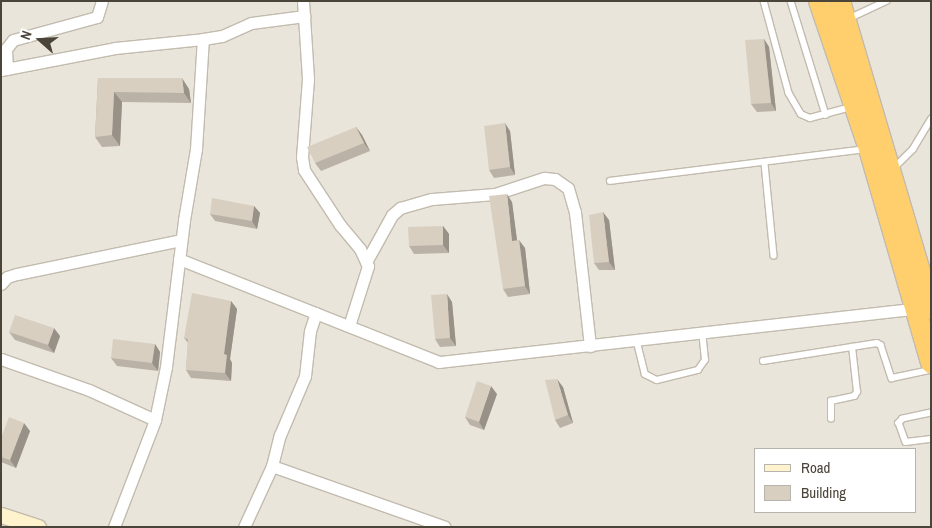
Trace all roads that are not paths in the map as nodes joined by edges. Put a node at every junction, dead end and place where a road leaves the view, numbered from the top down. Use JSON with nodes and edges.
{"nodes":[{"id":1,"x":102,"y":1,"type":"edge"},
{"id":2,"x":303,"y":1,"type":"edge"},
{"id":3,"x":764,"y":1,"type":"edge"},
{"id":4,"x":791,"y":1,"type":"edge"},
{"id":5,"x":819,"y":1,"type":"edge"},
{"id":6,"x":886,"y":1,"type":"edge"},
{"id":7,"x":842,"y":10,"type":"edge"},
{"id":8,"x":305,"y":16,"type":"junction"},
{"id":9,"x":204,"y":39,"type":"junction"},
{"id":10,"x":4,"y":70,"type":"edge"},
{"id":11,"x":855,"y":106,"type":"junction"},
{"id":12,"x":826,"y":115,"type":"junction"},
{"id":13,"x":931,"y":119,"type":"edge"},
{"id":14,"x":869,"y":149,"type":"junction"},
{"id":15,"x":765,"y":164,"type":"junction"},
{"id":16,"x":892,"y":170,"type":"junction"},
{"id":17,"x":610,"y":181,"type":"dead end"},
{"id":18,"x":181,"y":240,"type":"junction"},
{"id":19,"x":774,"y":256,"type":"dead end"},
{"id":20,"x":179,"y":260,"type":"junction"},
{"id":21,"x":366,"y":262,"type":"junction"},
{"id":22,"x":1,"y":284,"type":"edge"},
{"id":23,"x":928,"y":285,"type":"edge"},
{"id":24,"x":923,"y":309,"type":"edge"},
{"id":25,"x":316,"y":313,"type":"junction"},
{"id":26,"x":349,"y":326,"type":"junction"},
{"id":27,"x":702,"y":333,"type":"junction"},
{"id":28,"x":637,"y":341,"type":"junction"},
{"id":29,"x":590,"y":346,"type":"junction"},
{"id":30,"x":852,"y":347,"type":"junction"},
{"id":31,"x":1,"y":359,"type":"edge"},
{"id":32,"x":763,"y":361,"type":"dead end"},
{"id":33,"x":931,"y":363,"type":"edge"},
{"id":34,"x":931,"y":370,"type":"edge"},
{"id":35,"x":931,"y":413,"type":"edge"},
{"id":36,"x":831,"y":419,"type":"dead end"},
{"id":37,"x":155,"y":420,"type":"junction"},
{"id":38,"x":931,"y":439,"type":"edge"},
{"id":39,"x":272,"y":466,"type":"junction"},
{"id":40,"x":1,"y":515,"type":"edge"},
{"id":41,"x":38,"y":527,"type":"edge"},
{"id":42,"x":114,"y":527,"type":"edge"},
{"id":43,"x":244,"y":527,"type":"edge"},
{"id":44,"x":444,"y":527,"type":"edge"}],
"edges":[{"from":1,"to":10,"type":"street"},
{"from":2,"to":8,"type":"street"},
{"from":3,"to":12,"type":"lane"},
{"from":4,"to":12,"type":"lane"},
{"from":5,"to":11,"type":"highway"},
{"from":6,"to":7,"type":"lane"},
{"from":7,"to":16,"type":"highway"},
{"from":8,"to":9,"type":"street"},
{"from":8,"to":21,"type":"street"},
{"from":9,"to":10,"type":"street"},
{"from":9,"to":18,"type":"street"},
{"from":11,"to":12,"type":"lane"},
{"from":11,"to":14,"type":"highway"},
{"from":13,"to":16,"type":"lane"},
{"from":14,"to":15,"type":"lane"},
{"from":14,"to":24,"type":"highway"},
{"from":15,"to":17,"type":"lane"},
{"from":15,"to":19,"type":"lane"},
{"from":16,"to":23,"type":"highway"},
{"from":18,"to":20,"type":"street"},
{"from":18,"to":22,"type":"street"},
{"from":20,"to":25,"type":"street"},
{"from":20,"to":37,"type":"street"},
{"from":21,"to":26,"type":"street"},
{"from":21,"to":29,"type":"street"},
{"from":23,"to":24,"type":"highway"},
{"from":24,"to":27,"type":"street"},
{"from":24,"to":33,"type":"highway"},
{"from":25,"to":26,"type":"street"},
{"from":25,"to":39,"type":"street"},
{"from":26,"to":29,"type":"street"},
{"from":27,"to":28,"type":"street"},
{"from":27,"to":28,"type":"lane"},
{"from":28,"to":29,"type":"street"},
{"from":30,"to":32,"type":"lane"},
{"from":30,"to":34,"type":"lane"},
{"from":30,"to":36,"type":"lane"},
{"from":31,"to":37,"type":"street"},
{"from":35,"to":38,"type":"lane"},
{"from":37,"to":42,"type":"street"},
{"from":39,"to":43,"type":"street"},
{"from":39,"to":44,"type":"street"},
{"from":40,"to":41,"type":"street"}]}
